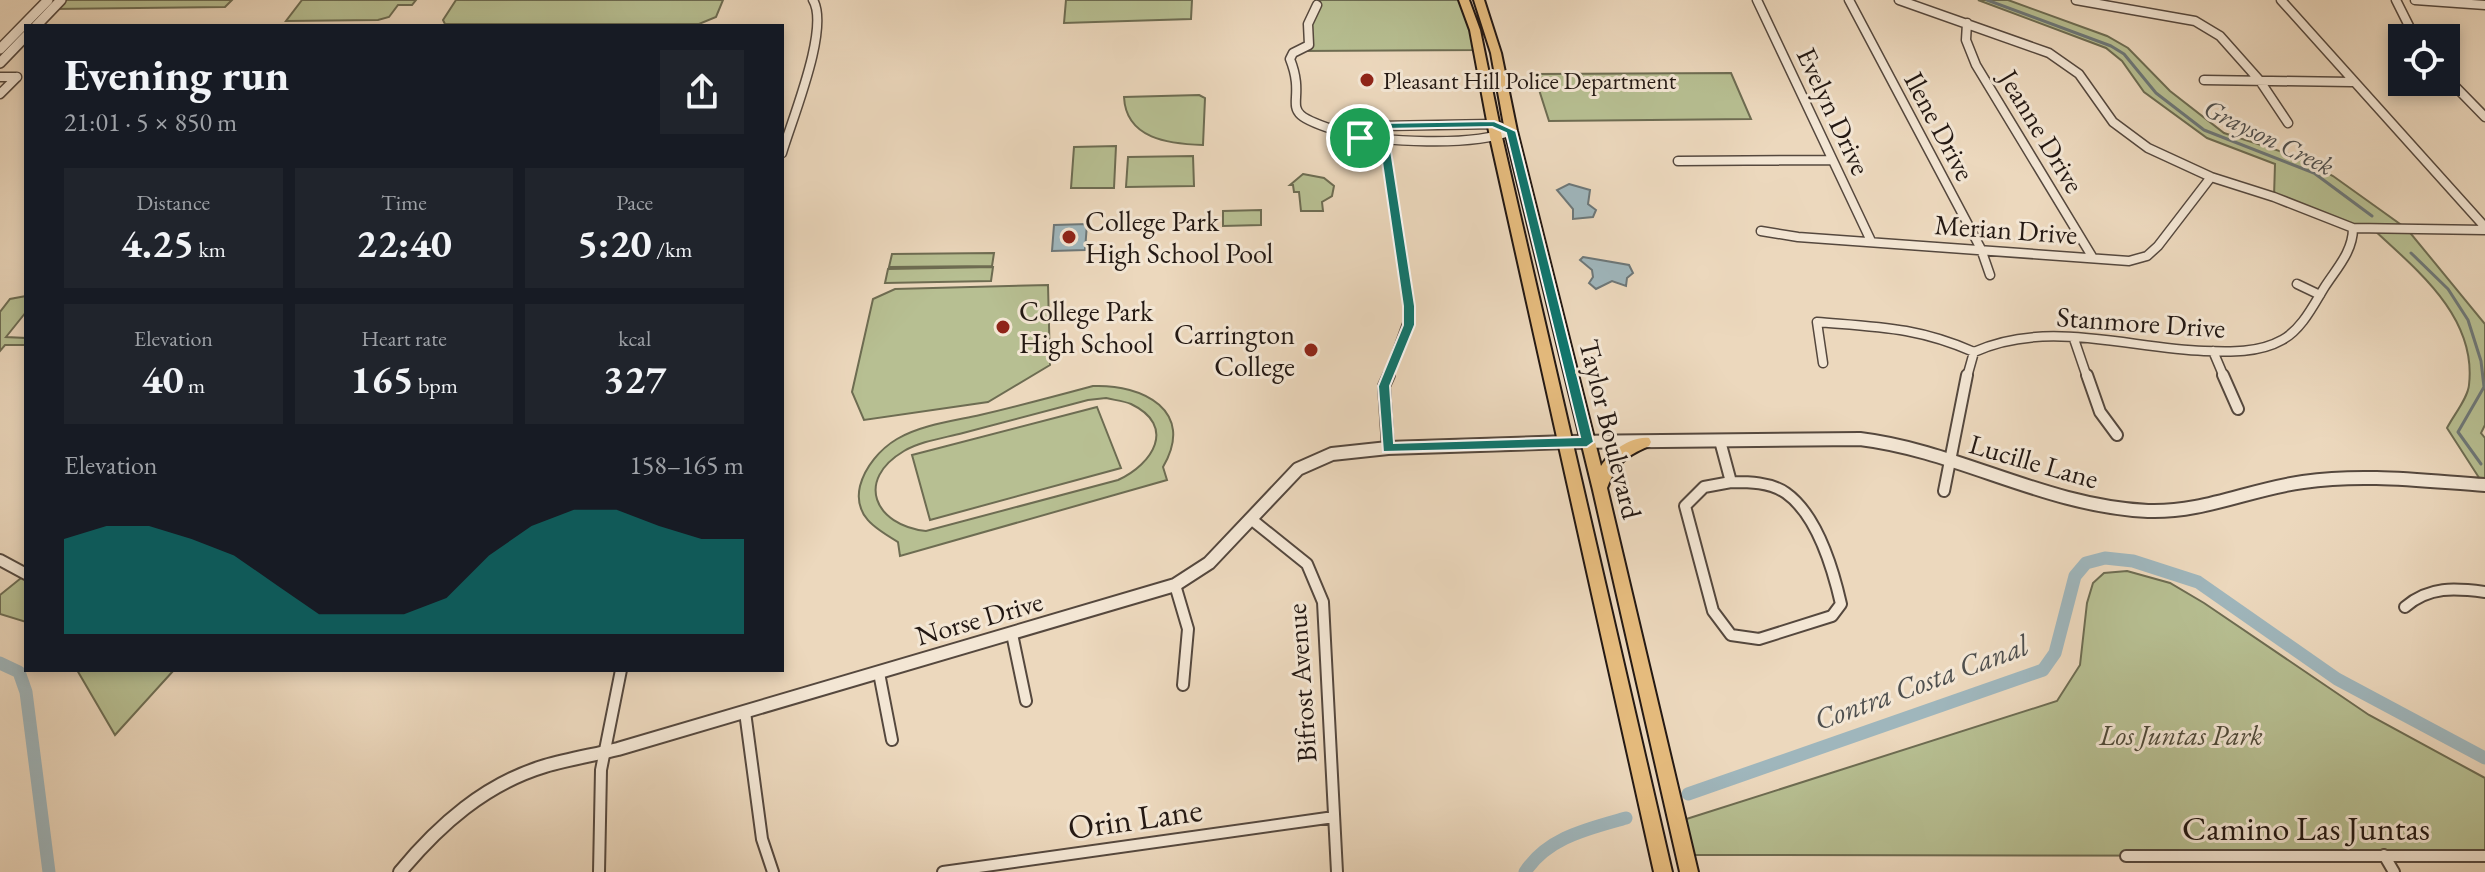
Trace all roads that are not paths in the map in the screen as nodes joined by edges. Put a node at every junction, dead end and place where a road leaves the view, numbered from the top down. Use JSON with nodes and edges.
{"nodes":[{"id":1,"x":48,"y":0,"type":"edge"},
{"id":2,"x":61,"y":0,"type":"edge"},
{"id":3,"x":813,"y":0,"type":"edge"},
{"id":4,"x":1464,"y":0,"type":"edge"},
{"id":5,"x":1479,"y":0,"type":"edge"},
{"id":6,"x":1757,"y":0,"type":"edge"},
{"id":7,"x":1849,"y":0,"type":"edge"},
{"id":8,"x":1899,"y":0,"type":"edge"},
{"id":9,"x":2076,"y":0,"type":"edge"},
{"id":10,"x":2281,"y":0,"type":"edge"},
{"id":11,"x":2396,"y":0,"type":"edge"},
{"id":12,"x":2415,"y":0,"type":"edge"},
{"id":13,"x":1317,"y":5,"type":"dead end"},
{"id":14,"x":2485,"y":5,"type":"edge"},
{"id":15,"x":1967,"y":23,"type":"junction"},
{"id":16,"x":24,"y":24,"type":"edge"},
{"id":17,"x":24,"y":24,"type":"edge"},
{"id":18,"x":38,"y":24,"type":"edge"},
{"id":19,"x":2408,"y":24,"type":"edge"},
{"id":20,"x":24,"y":38,"type":"edge"},
{"id":21,"x":0,"y":49,"type":"edge"},
{"id":22,"x":0,"y":63,"type":"edge"},
{"id":23,"x":0,"y":77,"type":"edge"},
{"id":24,"x":2204,"y":80,"type":"dead end"},
{"id":25,"x":2260,"y":81,"type":"junction"},
{"id":26,"x":2352,"y":82,"type":"junction"},
{"id":27,"x":0,"y":84,"type":"edge"},
{"id":28,"x":10,"y":84,"type":"junction"},
{"id":29,"x":2460,"y":91,"type":"edge"},
{"id":30,"x":0,"y":94,"type":"edge"},
{"id":31,"x":2485,"y":117,"type":"edge"},
{"id":32,"x":2288,"y":123,"type":"dead end"},
{"id":33,"x":1382,"y":126,"type":"junction"},
{"id":34,"x":1495,"y":130,"type":"junction"},
{"id":35,"x":1511,"y":131,"type":"junction"},
{"id":36,"x":1341,"y":132,"type":"junction"},
{"id":37,"x":1384,"y":138,"type":"junction"},
{"id":38,"x":784,"y":146,"type":"edge"},
{"id":39,"x":1832,"y":160,"type":"junction"},
{"id":40,"x":1678,"y":161,"type":"dead end"},
{"id":41,"x":2211,"y":177,"type":"junction"},
{"id":42,"x":2353,"y":228,"type":"junction"},
{"id":43,"x":2485,"y":228,"type":"edge"},
{"id":44,"x":1761,"y":231,"type":"dead end"},
{"id":45,"x":1871,"y":241,"type":"junction"},
{"id":46,"x":1981,"y":249,"type":"junction"},
{"id":47,"x":2093,"y":258,"type":"junction"},
{"id":48,"x":1990,"y":275,"type":"dead end"},
{"id":49,"x":2297,"y":284,"type":"dead end"},
{"id":50,"x":2320,"y":295,"type":"junction"},
{"id":51,"x":2074,"y":339,"type":"junction"},
{"id":52,"x":2213,"y":351,"type":"junction"},
{"id":53,"x":1974,"y":352,"type":"junction"},
{"id":54,"x":1823,"y":363,"type":"dead end"},
{"id":55,"x":2238,"y":409,"type":"dead end"},
{"id":56,"x":2117,"y":435,"type":"dead end"},
{"id":57,"x":1720,"y":441,"type":"junction"},
{"id":58,"x":1568,"y":442,"type":"junction"},
{"id":59,"x":1587,"y":442,"type":"junction"},
{"id":60,"x":1644,"y":442,"type":"junction"},
{"id":61,"x":1388,"y":448,"type":"junction"},
{"id":62,"x":1951,"y":462,"type":"junction"},
{"id":63,"x":1731,"y":482,"type":"junction"},
{"id":64,"x":2485,"y":485,"type":"edge"},
{"id":65,"x":1600,"y":490,"type":"junction"},
{"id":66,"x":1944,"y":491,"type":"dead end"},
{"id":67,"x":1251,"y":519,"type":"junction"},
{"id":68,"x":0,"y":560,"type":"edge"},
{"id":69,"x":24,"y":573,"type":"edge"},
{"id":70,"x":1175,"y":585,"type":"junction"},
{"id":71,"x":2485,"y":592,"type":"edge"},
{"id":72,"x":2405,"y":607,"type":"dead end"},
{"id":73,"x":1012,"y":634,"type":"junction"},
{"id":74,"x":621,"y":672,"type":"edge"},
{"id":75,"x":879,"y":673,"type":"junction"},
{"id":76,"x":1183,"y":685,"type":"dead end"},
{"id":77,"x":1026,"y":701,"type":"dead end"},
{"id":78,"x":745,"y":712,"type":"junction"},
{"id":79,"x":892,"y":740,"type":"dead end"},
{"id":80,"x":601,"y":754,"type":"junction"},
{"id":81,"x":1334,"y":817,"type":"junction"},
{"id":82,"x":2384,"y":855,"type":"junction"},
{"id":83,"x":2126,"y":856,"type":"dead end"},
{"id":84,"x":2485,"y":856,"type":"edge"},
{"id":85,"x":400,"y":872,"type":"edge"},
{"id":86,"x":599,"y":872,"type":"edge"},
{"id":87,"x":773,"y":872,"type":"edge"},
{"id":88,"x":943,"y":872,"type":"edge"},
{"id":89,"x":1337,"y":872,"type":"edge"},
{"id":90,"x":1663,"y":872,"type":"edge"},
{"id":91,"x":1689,"y":872,"type":"edge"},
{"id":92,"x":2394,"y":872,"type":"edge"}],
"edges":[{"from":1,"to":16,"type":"street"},
{"from":2,"to":18,"type":"street"},
{"from":3,"to":38,"type":"street"},
{"from":4,"to":34,"type":"main road","name":"Taylor Boulevard"},
{"from":5,"to":35,"type":"main road","name":"Taylor Boulevard"},
{"from":6,"to":39,"type":"street","name":"Evelyn Drive"},
{"from":7,"to":46,"type":"street","name":"Ilene Drive"},
{"from":8,"to":15,"type":"street"},
{"from":9,"to":25,"type":"street"},
{"from":10,"to":26,"type":"street"},
{"from":11,"to":19,"type":"street"},
{"from":12,"to":14,"type":"street"},
{"from":13,"to":36,"type":"street"},
{"from":15,"to":41,"type":"street"},
{"from":15,"to":47,"type":"street","name":"Jeanne Drive"},
{"from":17,"to":21,"type":"street"},
{"from":20,"to":22,"type":"street"},
{"from":23,"to":28,"type":"street"},
{"from":24,"to":25,"type":"street"},
{"from":25,"to":26,"type":"street"},
{"from":25,"to":32,"type":"street"},
{"from":26,"to":43,"type":"street"},
{"from":27,"to":28,"type":"street"},
{"from":28,"to":30,"type":"street"},
{"from":29,"to":31,"type":"street"},
{"from":33,"to":34,"type":"street"},
{"from":33,"to":36,"type":"street"},
{"from":33,"to":37,"type":"street"},
{"from":34,"to":35,"type":"street"},
{"from":34,"to":37,"type":"street"},
{"from":34,"to":58,"type":"main road","name":"Taylor Boulevard"},
{"from":35,"to":59,"type":"main road","name":"Taylor Boulevard"},
{"from":36,"to":37,"type":"street"},
{"from":37,"to":61,"type":"street"},
{"from":39,"to":40,"type":"street"},
{"from":39,"to":45,"type":"street","name":"Evelyn Drive"},
{"from":41,"to":42,"type":"street"},
{"from":41,"to":47,"type":"street","name":"Merian Drive"},
{"from":42,"to":43,"type":"street"},
{"from":42,"to":50,"type":"street","name":"Stanmore Drive"},
{"from":44,"to":45,"type":"street","name":"Merian Drive"},
{"from":45,"to":46,"type":"street","name":"Merian Drive"},
{"from":46,"to":47,"type":"street","name":"Merian Drive"},
{"from":46,"to":48,"type":"street","name":"Ilene Drive"},
{"from":49,"to":50,"type":"street"},
{"from":50,"to":52,"type":"street","name":"Stanmore Drive"},
{"from":51,"to":52,"type":"street","name":"Stanmore Drive"},
{"from":51,"to":53,"type":"street","name":"Stanmore Drive"},
{"from":51,"to":56,"type":"street"},
{"from":52,"to":55,"type":"street"},
{"from":53,"to":54,"type":"street"},
{"from":53,"to":62,"type":"street"},
{"from":57,"to":60,"type":"street","name":"Lucille Lane"},
{"from":57,"to":62,"type":"street","name":"Lucille Lane"},
{"from":57,"to":63,"type":"street"},
{"from":58,"to":59,"type":"street","name":"Lucille Lane"},
{"from":58,"to":61,"type":"street","name":"Norse Drive"},
{"from":58,"to":90,"type":"main road","name":"Taylor Boulevard"},
{"from":59,"to":60,"type":"street","name":"Lucille Lane"},
{"from":59,"to":65,"type":"main road","name":"Taylor Boulevard"},
{"from":60,"to":65,"type":"main road"},
{"from":61,"to":67,"type":"street","name":"Norse Drive"},
{"from":62,"to":64,"type":"street","name":"Lucille Lane"},
{"from":62,"to":66,"type":"street"},
{"from":63,"to":63,"type":"street"},
{"from":65,"to":91,"type":"main road","name":"Taylor Boulevard"},
{"from":67,"to":70,"type":"street","name":"Norse Drive"},
{"from":67,"to":81,"type":"street","name":"Bifrost Avenue"},
{"from":68,"to":69,"type":"street"},
{"from":70,"to":73,"type":"street","name":"Norse Drive"},
{"from":70,"to":76,"type":"street"},
{"from":71,"to":72,"type":"street"},
{"from":73,"to":75,"type":"street","name":"Norse Drive"},
{"from":73,"to":77,"type":"street"},
{"from":74,"to":80,"type":"street"},
{"from":75,"to":78,"type":"street","name":"Norse Drive"},
{"from":75,"to":79,"type":"street"},
{"from":78,"to":80,"type":"street","name":"Norse Drive"},
{"from":78,"to":87,"type":"street"},
{"from":80,"to":85,"type":"street","name":"Norse Drive"},
{"from":80,"to":86,"type":"street"},
{"from":81,"to":88,"type":"street","name":"Orin Lane"},
{"from":81,"to":89,"type":"street","name":"Bifrost Avenue"},
{"from":82,"to":83,"type":"street","name":"Camino Las Juntas"},
{"from":82,"to":84,"type":"street","name":"Camino Las Juntas"},
{"from":82,"to":92,"type":"street"}]}
